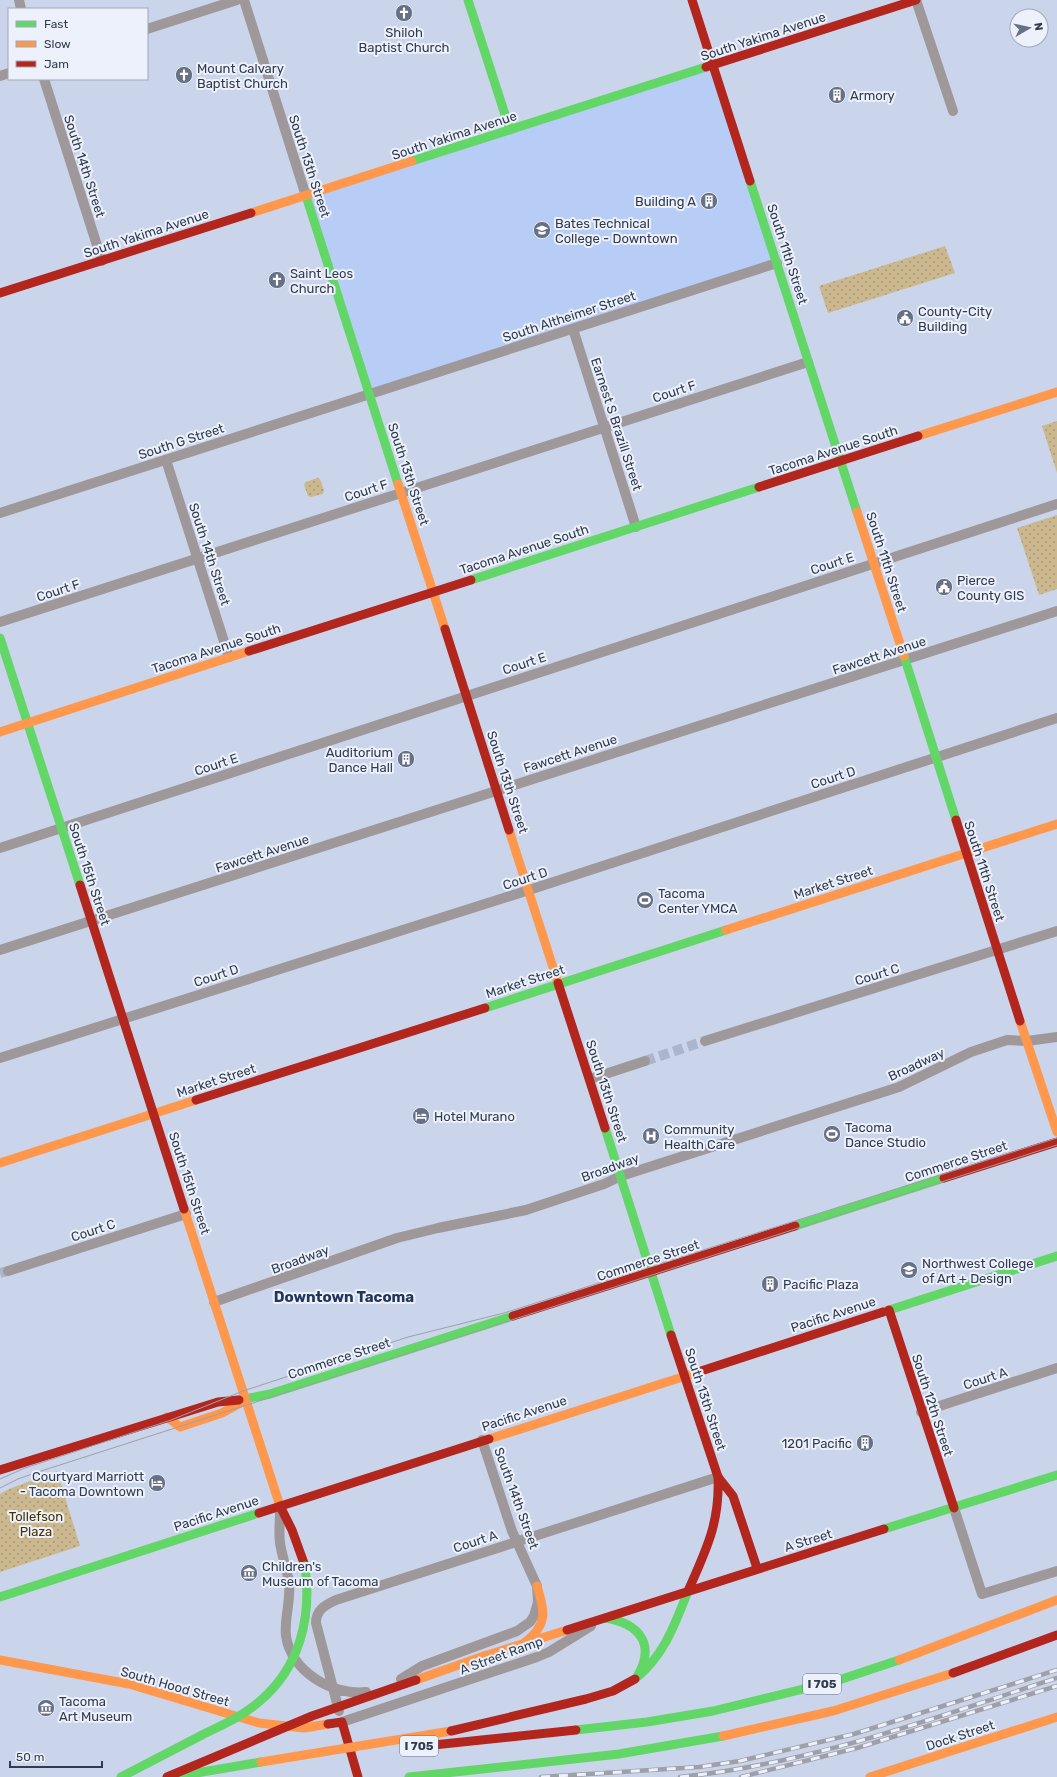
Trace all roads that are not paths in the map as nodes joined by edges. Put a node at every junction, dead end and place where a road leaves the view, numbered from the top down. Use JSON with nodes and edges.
{"nodes":[{"id":1,"x":237,"y":0,"type":"edge"},
{"id":2,"x":244,"y":0,"type":"edge"},
{"id":3,"x":468,"y":0,"type":"edge"},
{"id":4,"x":692,"y":0,"type":"edge"},
{"id":5,"x":916,"y":0,"type":"edge"},
{"id":6,"x":148,"y":29,"type":"edge"},
{"id":7,"x":713,"y":65,"type":"junction"},
{"id":8,"x":44,"y":80,"type":"edge"},
{"id":9,"x":953,"y":111,"type":"dead end"},
{"id":10,"x":510,"y":130,"type":"junction"},
{"id":11,"x":306,"y":196,"type":"junction"},
{"id":12,"x":102,"y":261,"type":"junction"},
{"id":13,"x":777,"y":263,"type":"junction"},
{"id":14,"x":0,"y":293,"type":"edge"},
{"id":15,"x":573,"y":329,"type":"junction"},
{"id":16,"x":808,"y":362,"type":"junction"},
{"id":17,"x":1057,"y":392,"type":"edge"},
{"id":18,"x":370,"y":394,"type":"junction"},
{"id":19,"x":605,"y":427,"type":"junction"},
{"id":20,"x":166,"y":460,"type":"junction"},
{"id":21,"x":840,"y":462,"type":"junction"},
{"id":22,"x":402,"y":493,"type":"junction"},
{"id":23,"x":1057,"y":504,"type":"edge"},
{"id":24,"x":0,"y":513,"type":"edge"},
{"id":25,"x":636,"y":527,"type":"junction"},
{"id":26,"x":197,"y":558,"type":"junction"},
{"id":27,"x":873,"y":563,"type":"junction"},
{"id":28,"x":433,"y":592,"type":"junction"},
{"id":29,"x":1057,"y":611,"type":"edge"},
{"id":30,"x":0,"y":622,"type":"edge"},
{"id":31,"x":0,"y":638,"type":"edge"},
{"id":32,"x":229,"y":657,"type":"junction"},
{"id":33,"x":904,"y":660,"type":"junction"},
{"id":34,"x":466,"y":696,"type":"junction"},
{"id":35,"x":1057,"y":718,"type":"edge"},
{"id":36,"x":27,"y":723,"type":"junction"},
{"id":37,"x":0,"y":732,"type":"edge"},
{"id":38,"x":935,"y":758,"type":"junction"},
{"id":39,"x":497,"y":790,"type":"junction"},
{"id":40,"x":1057,"y":824,"type":"edge"},
{"id":41,"x":61,"y":828,"type":"junction"},
{"id":42,"x":0,"y":848,"type":"edge"},
{"id":43,"x":966,"y":853,"type":"junction"},
{"id":44,"x":529,"y":890,"type":"junction"},
{"id":45,"x":91,"y":921,"type":"junction"},
{"id":46,"x":1057,"y":931,"type":"edge"},
{"id":47,"x":0,"y":950,"type":"edge"},
{"id":48,"x":997,"y":950,"type":"junction"},
{"id":49,"x":559,"y":984,"type":"junction"},
{"id":50,"x":123,"y":1019,"type":"junction"},
{"id":51,"x":1057,"y":1037,"type":"edge"},
{"id":52,"x":705,"y":1041,"type":"tunnel mouth"},
{"id":53,"x":1027,"y":1041,"type":"junction"},
{"id":54,"x":0,"y":1058,"type":"edge"},
{"id":55,"x":645,"y":1061,"type":"tunnel mouth"},
{"id":56,"x":590,"y":1078,"type":"junction"},
{"id":57,"x":154,"y":1113,"type":"junction"},
{"id":58,"x":1057,"y":1132,"type":"edge"},
{"id":59,"x":1057,"y":1142,"type":"edge"},
{"id":60,"x":0,"y":1163,"type":"edge"},
{"id":61,"x":621,"y":1176,"type":"junction"},
{"id":62,"x":186,"y":1214,"type":"junction"},
{"id":63,"x":1057,"y":1256,"type":"edge"},
{"id":64,"x":8,"y":1271,"type":"tunnel mouth"},
{"id":65,"x":652,"y":1272,"type":"junction"},
{"id":66,"x":214,"y":1302,"type":"junction"},
{"id":67,"x":889,"y":1310,"type":"junction"},
{"id":68,"x":1057,"y":1368,"type":"edge"},
{"id":69,"x":685,"y":1375,"type":"junction"},
{"id":70,"x":246,"y":1400,"type":"junction"},
{"id":71,"x":922,"y":1412,"type":"junction"},
{"id":72,"x":166,"y":1417,"type":"junction"},
{"id":73,"x":482,"y":1440,"type":"junction"},
{"id":74,"x":0,"y":1470,"type":"edge"},
{"id":75,"x":1057,"y":1475,"type":"edge"},
{"id":76,"x":718,"y":1477,"type":"junction"},
{"id":77,"x":280,"y":1506,"type":"junction"},
{"id":78,"x":954,"y":1508,"type":"junction"},
{"id":79,"x":516,"y":1542,"type":"junction"},
{"id":80,"x":757,"y":1568,"type":"junction"},
{"id":81,"x":1057,"y":1571,"type":"edge"},
{"id":82,"x":537,"y":1586,"type":"junction"},
{"id":83,"x":688,"y":1591,"type":"junction"},
{"id":84,"x":0,"y":1598,"type":"edge"},
{"id":85,"x":1057,"y":1600,"type":"edge"},
{"id":86,"x":605,"y":1618,"type":"junction"},
{"id":87,"x":1057,"y":1635,"type":"edge"},
{"id":88,"x":523,"y":1644,"type":"junction"},
{"id":89,"x":0,"y":1660,"type":"edge"},
{"id":90,"x":635,"y":1679,"type":"junction"},
{"id":91,"x":334,"y":1687,"type":"junction"},
{"id":92,"x":371,"y":1691,"type":"junction"},
{"id":93,"x":400,"y":1704,"type":"junction"},
{"id":94,"x":1057,"y":1717,"type":"edge"},
{"id":95,"x":342,"y":1722,"type":"junction"},
{"id":96,"x":261,"y":1762,"type":"junction"},
{"id":97,"x":121,"y":1777,"type":"edge"},
{"id":98,"x":167,"y":1777,"type":"edge"},
{"id":99,"x":176,"y":1777,"type":"edge"},
{"id":100,"x":358,"y":1777,"type":"edge"},
{"id":101,"x":409,"y":1777,"type":"edge"},
{"id":102,"x":870,"y":1777,"type":"edge"}],
"edges":[{"from":1,"to":6,"type":"street"},
{"from":2,"to":11,"type":"street","name":"South 13th Street"},
{"from":3,"to":10,"type":"main road"},
{"from":4,"to":7,"type":"main road","name":"South 11th Street"},
{"from":5,"to":7,"type":"main road","name":"South Yakima Avenue"},
{"from":5,"to":9,"type":"street"},
{"from":7,"to":10,"type":"main road","name":"South Yakima Avenue"},
{"from":7,"to":13,"type":"main road","name":"South 11th Street"},
{"from":8,"to":12,"type":"street","name":"South 14th Street"},
{"from":10,"to":11,"type":"main road","name":"South Yakima Avenue"},
{"from":11,"to":12,"type":"main road","name":"South Yakima Avenue"},
{"from":11,"to":18,"type":"main road","name":"South 13th Street"},
{"from":12,"to":14,"type":"main road","name":"South Yakima Avenue"},
{"from":13,"to":15,"type":"street","name":"South Altheimer Street"},
{"from":13,"to":16,"type":"main road","name":"South 11th Street"},
{"from":15,"to":18,"type":"street","name":"South Altheimer Street"},
{"from":15,"to":19,"type":"street","name":"Earnest S Brazill Street"},
{"from":16,"to":19,"type":"street","name":"Court F"},
{"from":16,"to":21,"type":"main road","name":"South 11th Street"},
{"from":17,"to":21,"type":"main road","name":"Tacoma Avenue South"},
{"from":18,"to":20,"type":"street","name":"South G Street"},
{"from":18,"to":22,"type":"main road","name":"South 13th Street"},
{"from":19,"to":22,"type":"street","name":"Court F"},
{"from":19,"to":25,"type":"street","name":"Earnest S Brazill Street"},
{"from":20,"to":24,"type":"street","name":"South G Street"},
{"from":20,"to":26,"type":"street","name":"South 14th Street"},
{"from":21,"to":25,"type":"main road","name":"Tacoma Avenue South"},
{"from":21,"to":27,"type":"main road","name":"South 11th Street"},
{"from":22,"to":26,"type":"street","name":"Court F"},
{"from":22,"to":28,"type":"main road","name":"South 13th Street"},
{"from":23,"to":27,"type":"street","name":"Court E"},
{"from":25,"to":28,"type":"main road","name":"Tacoma Avenue South"},
{"from":26,"to":30,"type":"street","name":"Court F"},
{"from":26,"to":32,"type":"street","name":"South 14th Street"},
{"from":27,"to":33,"type":"main road","name":"South 11th Street"},
{"from":27,"to":34,"type":"street","name":"Court E"},
{"from":28,"to":32,"type":"main road","name":"Tacoma Avenue South"},
{"from":28,"to":34,"type":"main road","name":"South 13th Street"},
{"from":29,"to":33,"type":"street","name":"Fawcett Avenue"},
{"from":31,"to":36,"type":"main road","name":"South 15th Street"},
{"from":32,"to":36,"type":"main road","name":"Tacoma Avenue South"},
{"from":33,"to":38,"type":"main road","name":"South 11th Street"},
{"from":33,"to":39,"type":"street","name":"Fawcett Avenue"},
{"from":34,"to":39,"type":"main road","name":"South 13th Street"},
{"from":34,"to":41,"type":"street","name":"Court E"},
{"from":35,"to":38,"type":"street","name":"Court D"},
{"from":36,"to":37,"type":"main road","name":"Tacoma Avenue South"},
{"from":36,"to":41,"type":"main road","name":"South 15th Street"},
{"from":38,"to":43,"type":"main road","name":"South 11th Street"},
{"from":38,"to":44,"type":"street","name":"Court D"},
{"from":39,"to":44,"type":"main road","name":"South 13th Street"},
{"from":39,"to":45,"type":"street","name":"Fawcett Avenue"},
{"from":40,"to":43,"type":"main road","name":"Market Street"},
{"from":41,"to":42,"type":"street","name":"Court E"},
{"from":41,"to":45,"type":"main road","name":"South 15th Street"},
{"from":43,"to":48,"type":"main road","name":"South 11th Street"},
{"from":43,"to":49,"type":"main road","name":"Market Street"},
{"from":44,"to":49,"type":"main road","name":"South 13th Street"},
{"from":44,"to":50,"type":"street","name":"Court D"},
{"from":45,"to":47,"type":"street","name":"Fawcett Avenue"},
{"from":45,"to":50,"type":"main road","name":"South 15th Street"},
{"from":46,"to":48,"type":"street","name":"Court C"},
{"from":48,"to":52,"type":"street","name":"Court C"},
{"from":48,"to":53,"type":"main road","name":"South 11th Street"},
{"from":49,"to":56,"type":"main road","name":"South 13th Street"},
{"from":49,"to":57,"type":"main road","name":"Market Street"},
{"from":50,"to":54,"type":"street","name":"Court D"},
{"from":50,"to":57,"type":"main road","name":"South 15th Street"},
{"from":51,"to":53,"type":"street","name":"Broadway"},
{"from":53,"to":58,"type":"main road","name":"South 11th Street"},
{"from":53,"to":61,"type":"street","name":"Broadway"},
{"from":55,"to":56,"type":"street"},
{"from":56,"to":61,"type":"main road","name":"South 13th Street"},
{"from":57,"to":60,"type":"main road","name":"Market Street"},
{"from":57,"to":62,"type":"main road","name":"South 15th Street"},
{"from":59,"to":65,"type":"main road","name":"Commerce Street"},
{"from":61,"to":65,"type":"main road","name":"South 13th Street"},
{"from":61,"to":66,"type":"street","name":"Broadway"},
{"from":62,"to":64,"type":"street","name":"Court C"},
{"from":62,"to":66,"type":"main road","name":"South 15th Street"},
{"from":63,"to":67,"type":"main road","name":"Pacific Avenue"},
{"from":65,"to":69,"type":"main road","name":"South 13th Street"},
{"from":65,"to":70,"type":"main road","name":"Commerce Street"},
{"from":66,"to":70,"type":"main road","name":"South 15th Street"},
{"from":67,"to":69,"type":"main road","name":"Pacific Avenue"},
{"from":67,"to":71,"type":"main road","name":"South 12th Street"},
{"from":68,"to":71,"type":"street","name":"Court A"},
{"from":69,"to":73,"type":"main road","name":"Pacific Avenue"},
{"from":69,"to":76,"type":"main road","name":"South 13th Street"},
{"from":70,"to":72,"type":"main road","name":"Commerce Street"},
{"from":70,"to":72,"type":"main road","name":"Commerce Street"},
{"from":70,"to":77,"type":"main road","name":"South 15th Street"},
{"from":71,"to":78,"type":"main road","name":"South 12th Street"},
{"from":72,"to":74,"type":"main road","name":"Commerce Street"},
{"from":73,"to":77,"type":"main road","name":"Pacific Avenue"},
{"from":73,"to":79,"type":"street","name":"South 14th Street"},
{"from":75,"to":78,"type":"main road","name":"A Street"},
{"from":76,"to":79,"type":"street","name":"Court A"},
{"from":76,"to":80,"type":"main road","name":"South 13th Street"},
{"from":76,"to":83,"type":"main road"},
{"from":77,"to":84,"type":"main road","name":"Pacific Avenue"},
{"from":77,"to":91,"type":"street","name":"South 15th Street"},
{"from":77,"to":97,"type":"main road","bridge":true},
{"from":78,"to":80,"type":"main road","name":"A Street"},
{"from":78,"to":81,"type":"street"},
{"from":79,"to":82,"type":"street","name":"South 14th Street"},
{"from":79,"to":91,"type":"street","name":"Court A"},
{"from":80,"to":83,"type":"main road","name":"A Street"},
{"from":82,"to":88,"type":"main road"},
{"from":82,"to":92,"type":"street"},
{"from":83,"to":86,"type":"main road","name":"A Street"},
{"from":83,"to":90,"type":"main road"},
{"from":85,"to":96,"type":"main road","number":"I 705","bridge":true},
{"from":86,"to":88,"type":"main road","name":"A Street"},
{"from":86,"to":90,"type":"main road"},
{"from":86,"to":93,"type":"street","name":"A Street Ramp"},
{"from":87,"to":101,"type":"main road","number":"I 705"},
{"from":88,"to":98,"type":"main road","name":"A Street","bridge":true},
{"from":89,"to":95,"type":"main road","name":"South Hood Street"},
{"from":90,"to":96,"type":"main road","bridge":true},
{"from":91,"to":92,"type":"street","name":"South 15th Street"},
{"from":91,"to":95,"type":"street"},
{"from":92,"to":93,"type":"street"},
{"from":92,"to":95,"type":"street"},
{"from":93,"to":95,"type":"street","name":"A Street Ramp"},
{"from":94,"to":102,"type":"main road","name":"Dock Street"},
{"from":95,"to":100,"type":"main road"},
{"from":96,"to":99,"type":"main road","number":"I 705"}]}
